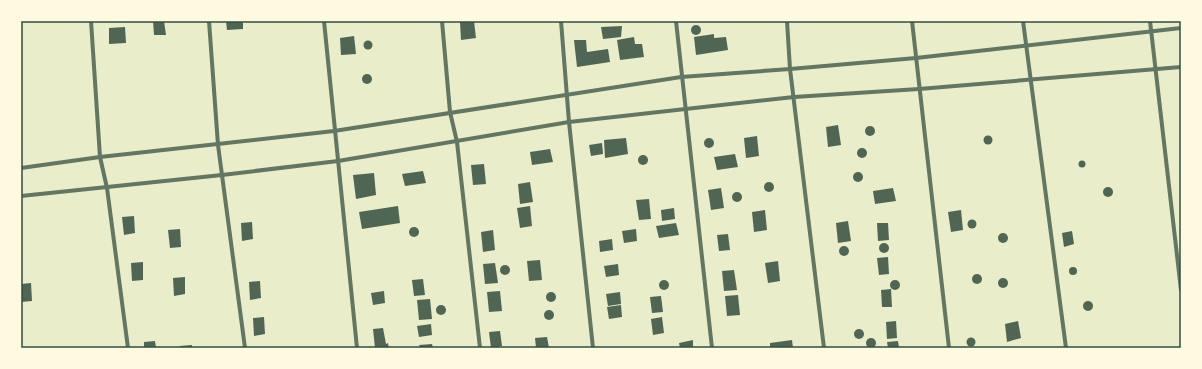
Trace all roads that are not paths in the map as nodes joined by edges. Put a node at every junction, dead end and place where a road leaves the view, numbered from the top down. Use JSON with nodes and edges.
{"nodes":[{"id":1,"x":91,"y":21,"type":"edge"},
{"id":2,"x":209,"y":21,"type":"edge"},
{"id":3,"x":324,"y":21,"type":"edge"},
{"id":4,"x":442,"y":21,"type":"edge"},
{"id":5,"x":561,"y":21,"type":"edge"},
{"id":6,"x":676,"y":21,"type":"edge"},
{"id":7,"x":787,"y":21,"type":"edge"},
{"id":8,"x":912,"y":21,"type":"edge"},
{"id":9,"x":1023,"y":21,"type":"edge"},
{"id":10,"x":1150,"y":21,"type":"edge"},
{"id":11,"x":1181,"y":28,"type":"edge"},
{"id":12,"x":1151,"y":30,"type":"junction"},
{"id":13,"x":1025,"y":45,"type":"junction"},
{"id":14,"x":916,"y":58,"type":"junction"},
{"id":15,"x":1181,"y":67,"type":"edge"},
{"id":16,"x":790,"y":69,"type":"junction"},
{"id":17,"x":1156,"y":70,"type":"junction"},
{"id":18,"x":681,"y":77,"type":"junction"},
{"id":19,"x":1030,"y":78,"type":"junction"},
{"id":20,"x":919,"y":89,"type":"junction"},
{"id":21,"x":567,"y":96,"type":"junction"},
{"id":22,"x":794,"y":97,"type":"junction"},
{"id":23,"x":686,"y":110,"type":"junction"},
{"id":24,"x":450,"y":112,"type":"junction"},
{"id":25,"x":569,"y":122,"type":"junction"},
{"id":26,"x":334,"y":131,"type":"junction"},
{"id":27,"x":457,"y":142,"type":"junction"},
{"id":28,"x":218,"y":145,"type":"junction"},
{"id":29,"x":100,"y":157,"type":"junction"},
{"id":30,"x":338,"y":161,"type":"junction"},
{"id":31,"x":21,"y":168,"type":"edge"},
{"id":32,"x":222,"y":175,"type":"junction"},
{"id":33,"x":107,"y":188,"type":"junction"},
{"id":34,"x":21,"y":196,"type":"edge"},
{"id":35,"x":1181,"y":290,"type":"edge"},
{"id":36,"x":128,"y":348,"type":"edge"},
{"id":37,"x":245,"y":348,"type":"edge"},
{"id":38,"x":357,"y":348,"type":"edge"},
{"id":39,"x":480,"y":348,"type":"edge"},
{"id":40,"x":593,"y":348,"type":"edge"},
{"id":41,"x":712,"y":348,"type":"edge"},
{"id":42,"x":824,"y":348,"type":"edge"},
{"id":43,"x":949,"y":348,"type":"edge"},
{"id":44,"x":1066,"y":348,"type":"edge"}],
"edges":[{"from":1,"to":29,"type":"street"},
{"from":2,"to":28,"type":"street"},
{"from":3,"to":26,"type":"street"},
{"from":4,"to":24,"type":"street"},
{"from":5,"to":21,"type":"street"},
{"from":6,"to":18,"type":"street"},
{"from":7,"to":16,"type":"street"},
{"from":8,"to":14,"type":"street"},
{"from":9,"to":13,"type":"street"},
{"from":10,"to":12,"type":"street"},
{"from":11,"to":12,"type":"street"},
{"from":12,"to":13,"type":"street"},
{"from":12,"to":17,"type":"street"},
{"from":13,"to":14,"type":"street"},
{"from":13,"to":19,"type":"street"},
{"from":14,"to":16,"type":"street"},
{"from":14,"to":20,"type":"street"},
{"from":15,"to":17,"type":"street"},
{"from":16,"to":18,"type":"street"},
{"from":16,"to":22,"type":"street"},
{"from":17,"to":19,"type":"street"},
{"from":17,"to":35,"type":"street"},
{"from":18,"to":21,"type":"street"},
{"from":18,"to":23,"type":"street"},
{"from":19,"to":20,"type":"street"},
{"from":19,"to":44,"type":"street"},
{"from":20,"to":22,"type":"street"},
{"from":20,"to":43,"type":"street"},
{"from":21,"to":24,"type":"street"},
{"from":21,"to":25,"type":"street"},
{"from":22,"to":23,"type":"street"},
{"from":22,"to":42,"type":"street"},
{"from":23,"to":25,"type":"street"},
{"from":23,"to":41,"type":"street"},
{"from":24,"to":26,"type":"street"},
{"from":24,"to":27,"type":"street"},
{"from":25,"to":27,"type":"street"},
{"from":25,"to":40,"type":"street"},
{"from":26,"to":28,"type":"street"},
{"from":26,"to":30,"type":"street"},
{"from":27,"to":30,"type":"street"},
{"from":27,"to":39,"type":"street"},
{"from":28,"to":29,"type":"street"},
{"from":28,"to":32,"type":"street"},
{"from":29,"to":31,"type":"street"},
{"from":29,"to":33,"type":"street"},
{"from":30,"to":32,"type":"street"},
{"from":30,"to":38,"type":"street"},
{"from":32,"to":33,"type":"street"},
{"from":32,"to":37,"type":"street"},
{"from":33,"to":34,"type":"street"},
{"from":33,"to":36,"type":"street"}]}
